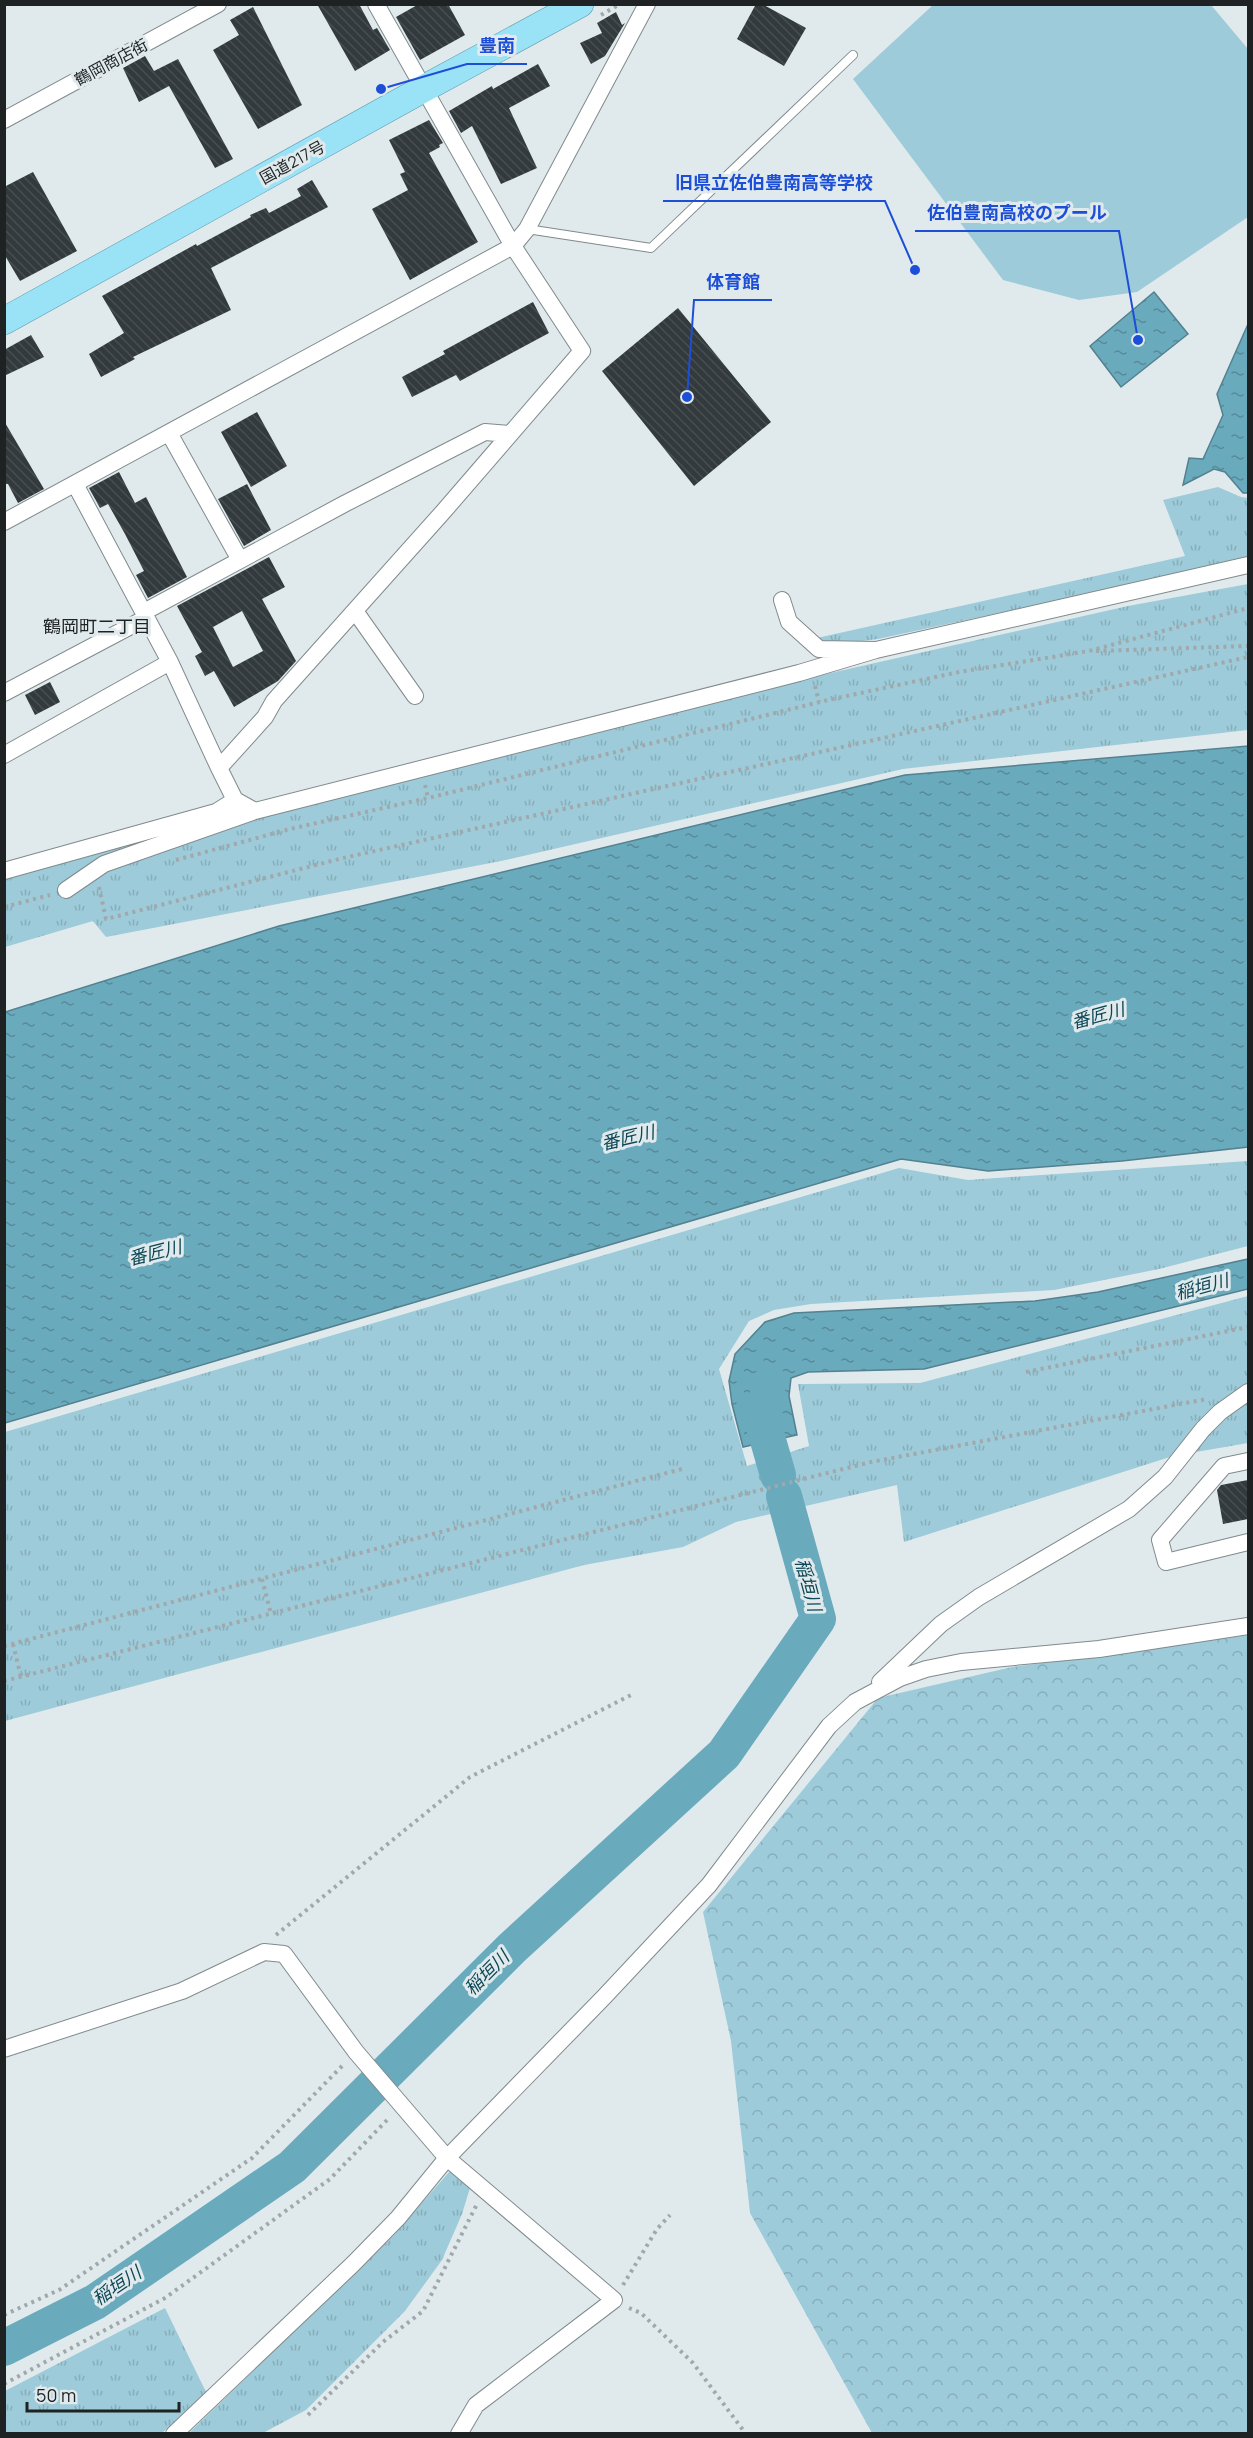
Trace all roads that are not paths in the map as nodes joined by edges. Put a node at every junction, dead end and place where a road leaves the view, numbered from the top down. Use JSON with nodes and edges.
{"nodes":[{"id":1,"x":218,"y":4,"type":"edge"},
{"id":2,"x":376,"y":4,"type":"edge"},
{"id":3,"x":580,"y":4,"type":"edge"},
{"id":4,"x":647,"y":4,"type":"edge"},
{"id":5,"x":854,"y":55,"type":"dead end"},
{"id":6,"x":423,"y":89,"type":"junction"},
{"id":7,"x":4,"y":120,"type":"edge"},
{"id":8,"x":527,"y":229,"type":"junction"},
{"id":9,"x":513,"y":246,"type":"junction"},
{"id":10,"x":4,"y":321,"type":"edge"},
{"id":11,"x":169,"y":434,"type":"junction"},
{"id":12,"x":510,"y":434,"type":"junction"},
{"id":13,"x":75,"y":484,"type":"junction"},
{"id":14,"x":4,"y":522,"type":"edge"},
{"id":15,"x":240,"y":560,"type":"junction"},
{"id":16,"x":1248,"y":565,"type":"edge"},
{"id":17,"x":782,"y":600,"type":"dead end"},
{"id":18,"x":355,"y":611,"type":"junction"},
{"id":19,"x":145,"y":615,"type":"junction"},
{"id":20,"x":876,"y":650,"type":"junction"},
{"id":21,"x":170,"y":662,"type":"junction"},
{"id":22,"x":4,"y":693,"type":"edge"},
{"id":23,"x":415,"y":696,"type":"dead end"},
{"id":24,"x":4,"y":755,"type":"edge"},
{"id":25,"x":219,"y":768,"type":"junction"},
{"id":26,"x":235,"y":800,"type":"junction"},
{"id":27,"x":255,"y":811,"type":"junction"},
{"id":28,"x":4,"y":872,"type":"edge"},
{"id":29,"x":66,"y":890,"type":"road end"},
{"id":30,"x":1248,"y":1392,"type":"edge"},
{"id":31,"x":1248,"y":1461,"type":"edge"},
{"id":32,"x":1248,"y":1542,"type":"edge"},
{"id":33,"x":1248,"y":1626,"type":"edge"},
{"id":34,"x":869,"y":1693,"type":"junction"},
{"id":35,"x":4,"y":2049,"type":"edge"},
{"id":36,"x":447,"y":2158,"type":"junction"},
{"id":37,"x":174,"y":2433,"type":"edge"},
{"id":38,"x":459,"y":2433,"type":"edge"}],
"edges":[{"from":1,"to":7,"type":"street","name":"鶴岡商店街"},
{"from":2,"to":6,"type":"street"},
{"from":3,"to":6,"type":"highway","name":"国道217号"},
{"from":4,"to":8,"type":"street"},
{"from":5,"to":8,"type":"lane"},
{"from":6,"to":9,"type":"street"},
{"from":6,"to":10,"type":"highway","name":"国道217号"},
{"from":8,"to":9,"type":"street"},
{"from":9,"to":11,"type":"street"},
{"from":9,"to":12,"type":"street"},
{"from":11,"to":13,"type":"street"},
{"from":11,"to":15,"type":"street"},
{"from":12,"to":15,"type":"street"},
{"from":12,"to":18,"type":"street"},
{"from":13,"to":14,"type":"street"},
{"from":13,"to":19,"type":"street"},
{"from":15,"to":19,"type":"street"},
{"from":16,"to":20,"type":"street"},
{"from":17,"to":20,"type":"street"},
{"from":18,"to":23,"type":"street"},
{"from":18,"to":25,"type":"street"},
{"from":19,"to":21,"type":"street"},
{"from":19,"to":22,"type":"street"},
{"from":20,"to":27,"type":"street"},
{"from":21,"to":24,"type":"street"},
{"from":21,"to":25,"type":"street"},
{"from":25,"to":26,"type":"street"},
{"from":26,"to":27,"type":"street"},
{"from":26,"to":28,"type":"street"},
{"from":27,"to":29,"type":"street"},
{"from":30,"to":34,"type":"street"},
{"from":31,"to":32,"type":"street"},
{"from":33,"to":34,"type":"street"},
{"from":34,"to":36,"type":"street"},
{"from":35,"to":36,"type":"street"},
{"from":36,"to":37,"type":"street"},
{"from":36,"to":38,"type":"street"}]}
